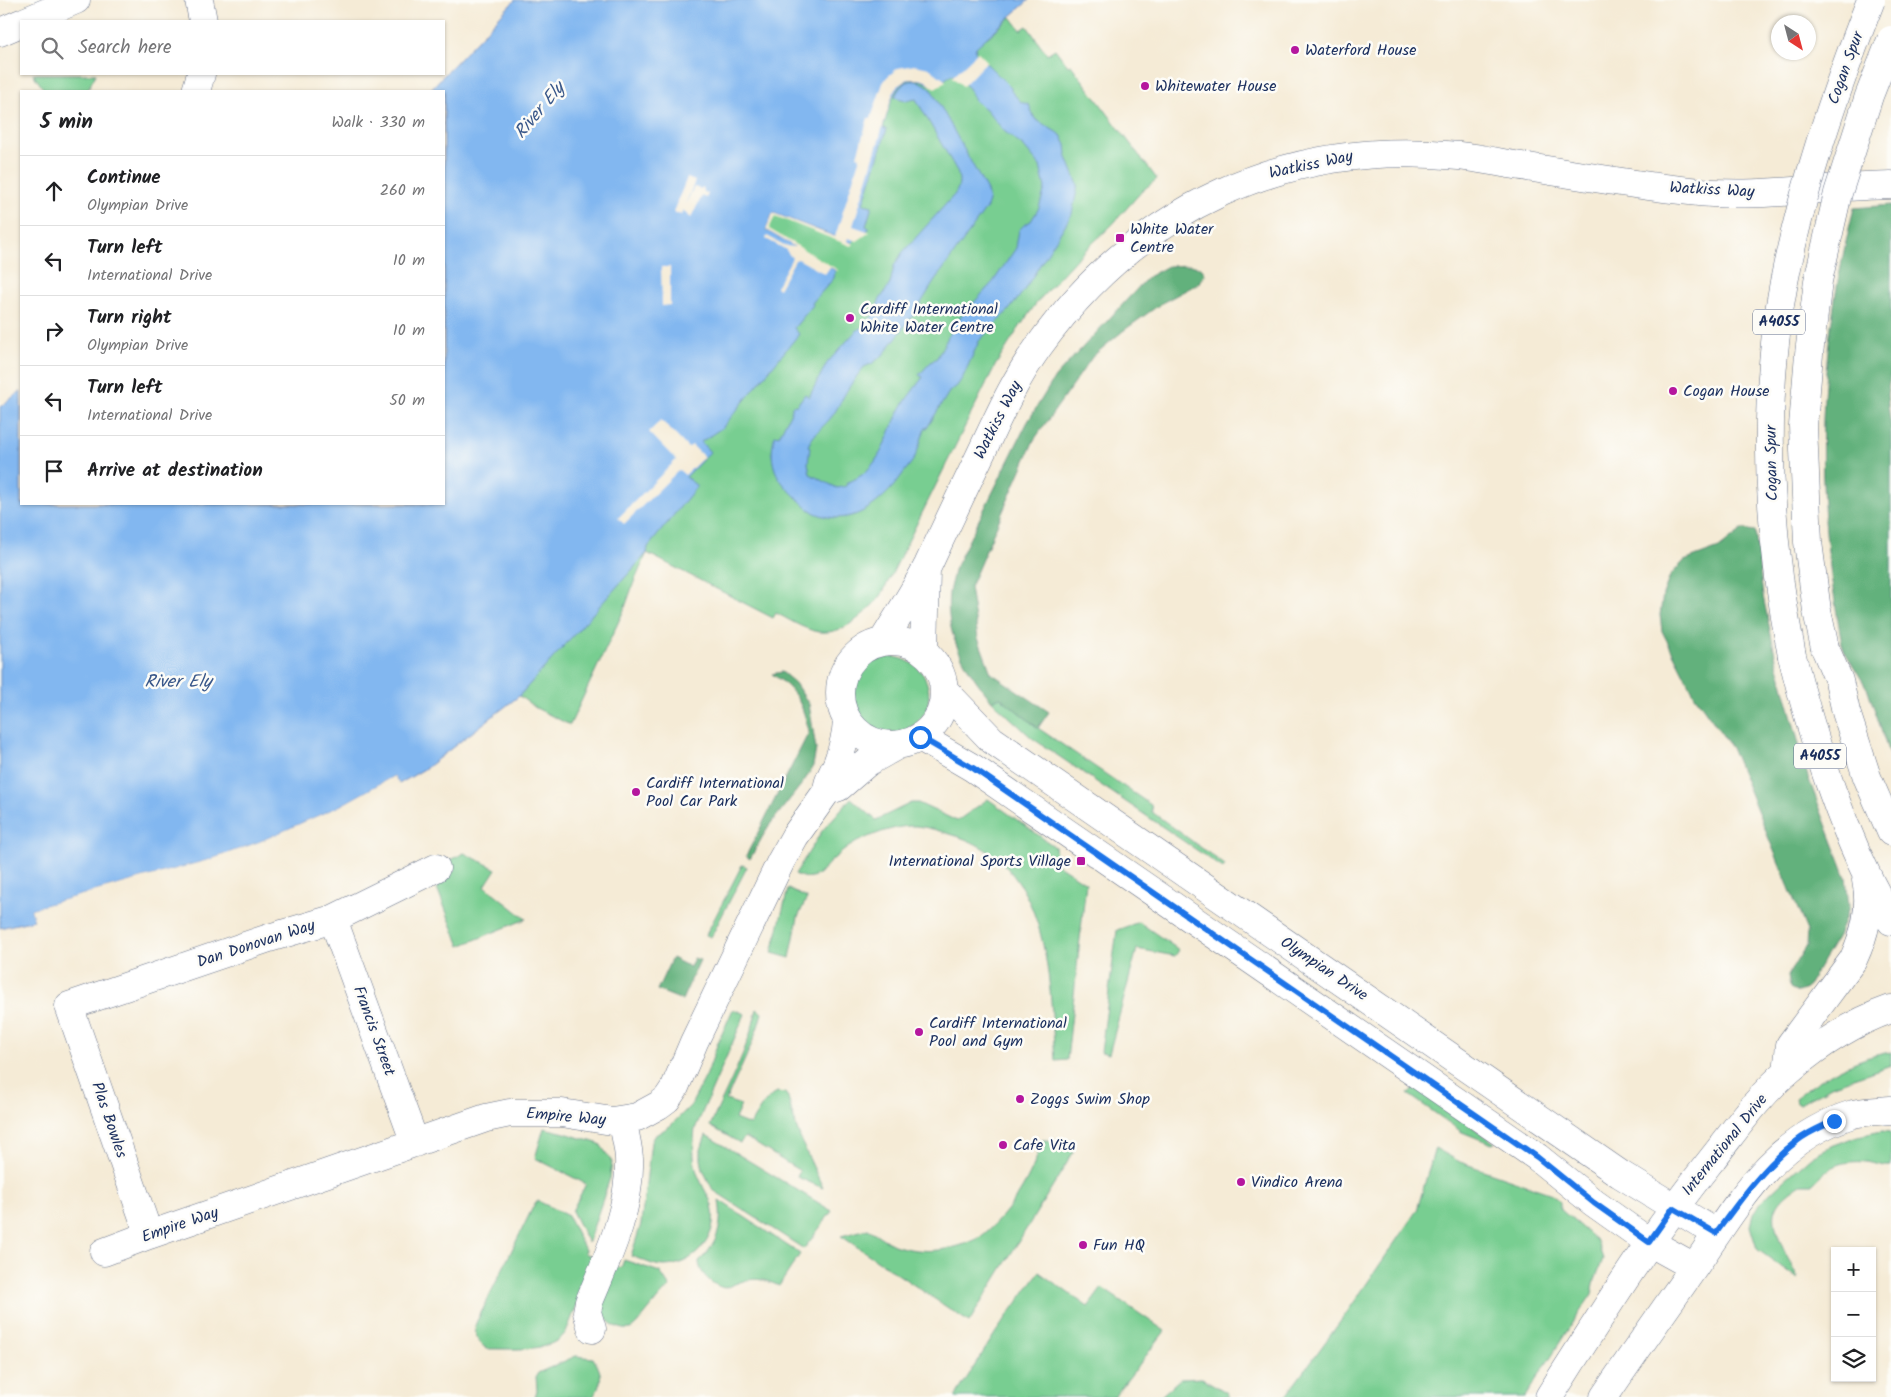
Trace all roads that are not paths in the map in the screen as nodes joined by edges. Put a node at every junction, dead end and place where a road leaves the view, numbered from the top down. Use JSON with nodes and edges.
{"nodes":[{"id":1,"x":76,"y":0,"type":"edge"},
{"id":2,"x":199,"y":0,"type":"edge"},
{"id":3,"x":1871,"y":0,"type":"edge"},
{"id":4,"x":28,"y":20,"type":"edge"},
{"id":5,"x":203,"y":20,"type":"edge"},
{"id":6,"x":20,"y":23,"type":"edge"},
{"id":7,"x":0,"y":32,"type":"edge"},
{"id":8,"x":1891,"y":40,"type":"edge"},
{"id":9,"x":201,"y":75,"type":"edge"},
{"id":10,"x":196,"y":90,"type":"edge"},
{"id":11,"x":1891,"y":185,"type":"edge"},
{"id":12,"x":926,"y":568,"type":"junction"},
{"id":13,"x":883,"y":641,"type":"junction"},
{"id":14,"x":924,"y":652,"type":"junction"},
{"id":15,"x":944,"y":690,"type":"junction"},
{"id":16,"x":847,"y":721,"type":"junction"},
{"id":17,"x":909,"y":741,"type":"junction"},
{"id":18,"x":828,"y":790,"type":"junction"},
{"id":19,"x":1891,"y":832,"type":"edge"},
{"id":20,"x":1858,"y":854,"type":"junction"},
{"id":21,"x":436,"y":868,"type":"dead end"},
{"id":22,"x":333,"y":918,"type":"junction"},
{"id":23,"x":1891,"y":921,"type":"edge"},
{"id":24,"x":69,"y":1006,"type":"joint"},
{"id":25,"x":1891,"y":1009,"type":"edge"},
{"id":26,"x":1787,"y":1072,"type":"junction"},
{"id":27,"x":1891,"y":1110,"type":"edge"},
{"id":28,"x":622,"y":1120,"type":"junction"},
{"id":29,"x":415,"y":1143,"type":"junction"},
{"id":30,"x":1673,"y":1208,"type":"junction"},
{"id":31,"x":1716,"y":1233,"type":"junction"},
{"id":32,"x":149,"y":1235,"type":"junction"},
{"id":33,"x":1649,"y":1242,"type":"junction"},
{"id":34,"x":104,"y":1252,"type":"dead end"},
{"id":35,"x":1694,"y":1267,"type":"junction"},
{"id":36,"x":592,"y":1330,"type":"dead end"},
{"id":37,"x":1549,"y":1397,"type":"edge"},
{"id":38,"x":1604,"y":1397,"type":"edge"}],
"edges":[{"from":1,"to":4,"type":"street"},
{"from":2,"to":5,"type":"street"},
{"from":3,"to":20,"type":"street","name":"Cogan Spur","number":"A4055","bridge":true},
{"from":6,"to":7,"type":"street"},
{"from":8,"to":19,"type":"street","name":"Cogan Spur","number":"A4055","bridge":true},
{"from":9,"to":10,"type":"street"},
{"from":11,"to":12,"type":"street","name":"Watkiss Way"},
{"from":12,"to":13,"type":"street","name":"Watkiss Way"},
{"from":12,"to":14,"type":"street","name":"Watkiss Way"},
{"from":13,"to":14,"type":"street"},
{"from":13,"to":16,"type":"street"},
{"from":14,"to":15,"type":"street"},
{"from":15,"to":17,"type":"street"},
{"from":15,"to":30,"type":"street","name":"Olympian Drive"},
{"from":16,"to":17,"type":"street"},
{"from":16,"to":18,"type":"street","name":"Empire Way"},
{"from":17,"to":18,"type":"street","name":"Empire Way"},
{"from":17,"to":33,"type":"street","name":"Olympian Drive"},
{"from":18,"to":28,"type":"street","name":"Empire Way"},
{"from":20,"to":23,"type":"street","name":"Cogan Spur","number":"A4055"},
{"from":20,"to":26,"type":"street"},
{"from":21,"to":22,"type":"street","name":"Dan Donovan Way"},
{"from":22,"to":24,"type":"street","name":"Dan Donovan Way"},
{"from":22,"to":29,"type":"street","name":"Francis Street"},
{"from":24,"to":32,"type":"street","name":"Plas Bowles"},
{"from":25,"to":26,"type":"street","name":"International Drive"},
{"from":26,"to":30,"type":"street","name":"International Drive"},
{"from":27,"to":31,"type":"street"},
{"from":28,"to":29,"type":"street","name":"Empire Way"},
{"from":28,"to":36,"type":"street"},
{"from":29,"to":32,"type":"street","name":"Empire Way"},
{"from":30,"to":31,"type":"street","name":"Olympian Drive"},
{"from":30,"to":33,"type":"street","name":"International Drive"},
{"from":31,"to":35,"type":"street"},
{"from":32,"to":34,"type":"street","name":"Empire Way"},
{"from":33,"to":35,"type":"street","name":"Olympian Drive"},
{"from":33,"to":37,"type":"street","name":"International Drive"},
{"from":35,"to":38,"type":"street"}]}
